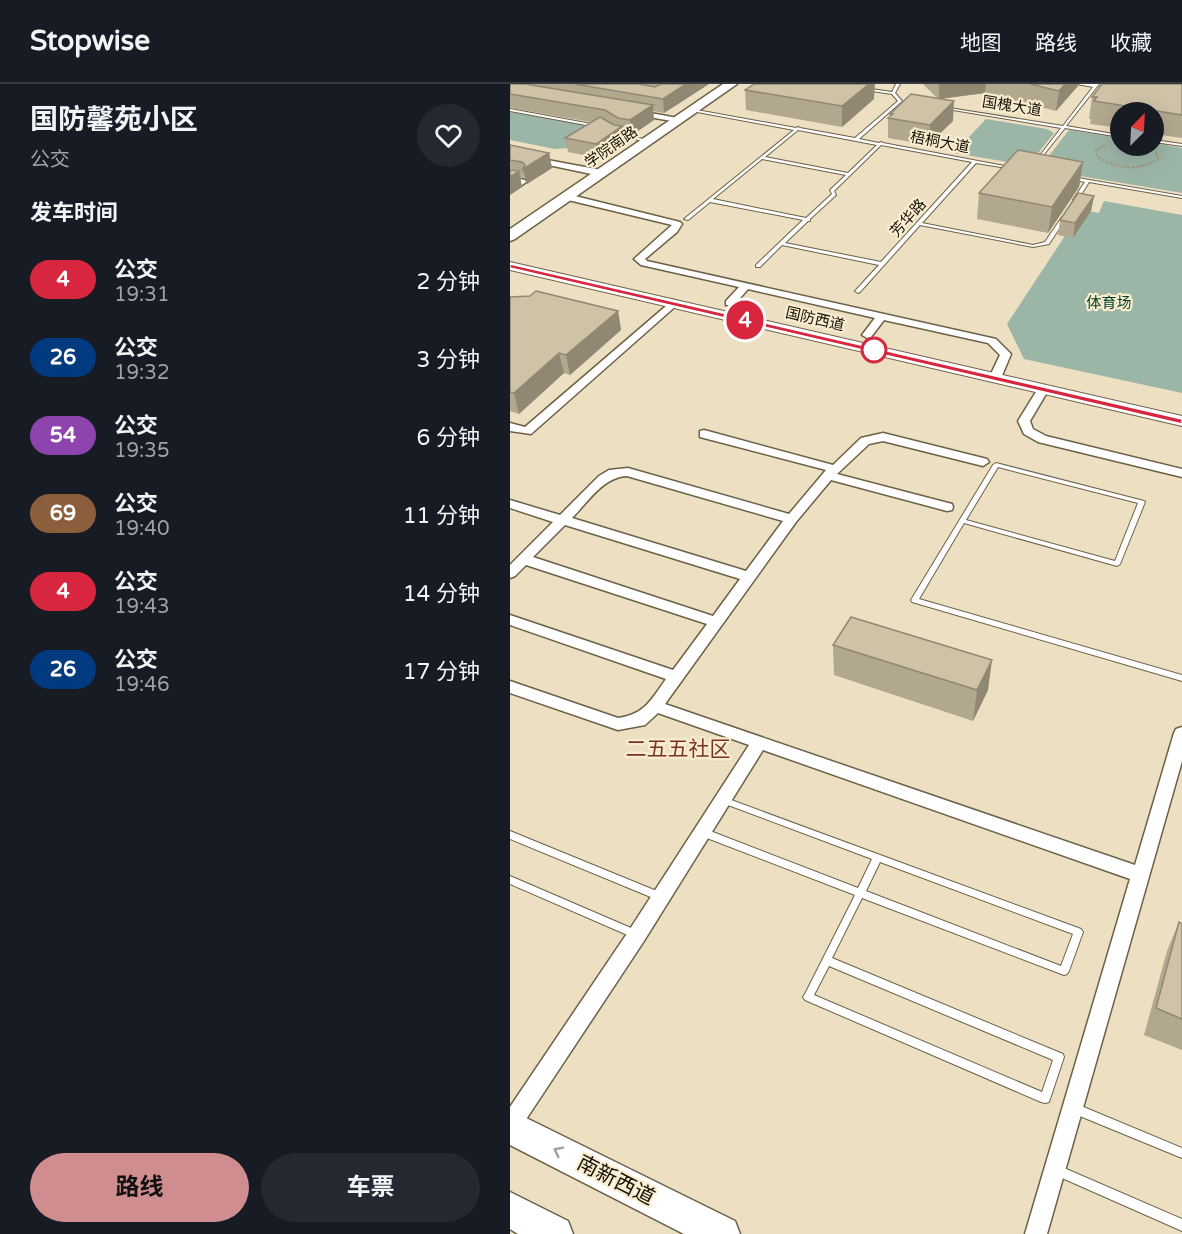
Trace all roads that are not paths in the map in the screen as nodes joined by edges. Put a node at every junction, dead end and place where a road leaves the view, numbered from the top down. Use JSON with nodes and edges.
{"nodes":[{"id":1,"x":731,"y":84,"type":"edge"},
{"id":2,"x":898,"y":84,"type":"edge"},
{"id":3,"x":1079,"y":84,"type":"edge"},
{"id":4,"x":1096,"y":85,"type":"edge"},
{"id":5,"x":863,"y":89,"type":"edge"},
{"id":6,"x":893,"y":93,"type":"junction"},
{"id":7,"x":900,"y":101,"type":"junction"},
{"id":8,"x":912,"y":103,"type":"edge"},
{"id":9,"x":935,"y":107,"type":"edge"},
{"id":10,"x":510,"y":110,"type":"edge"},
{"id":11,"x":623,"y":110,"type":"edge"},
{"id":12,"x":692,"y":110,"type":"junction"},
{"id":13,"x":678,"y":120,"type":"junction"},
{"id":14,"x":1064,"y":127,"type":"junction"},
{"id":15,"x":607,"y":128,"type":"edge"},
{"id":16,"x":798,"y":128,"type":"junction"},
{"id":17,"x":612,"y":132,"type":"edge"},
{"id":18,"x":1110,"y":134,"type":"edge"},
{"id":19,"x":856,"y":139,"type":"junction"},
{"id":20,"x":648,"y":141,"type":"junction"},
{"id":21,"x":1164,"y":142,"type":"edge"},
{"id":22,"x":881,"y":143,"type":"junction"},
{"id":23,"x":1182,"y":145,"type":"edge"},
{"id":24,"x":510,"y":155,"type":"edge"},
{"id":25,"x":762,"y":158,"type":"junction"},
{"id":26,"x":975,"y":161,"type":"junction"},
{"id":27,"x":1019,"y":169,"type":"edge"},
{"id":28,"x":1030,"y":171,"type":"edge"},
{"id":29,"x":602,"y":173,"type":"junction"},
{"id":30,"x":848,"y":174,"type":"junction"},
{"id":31,"x":1065,"y":177,"type":"edge"},
{"id":32,"x":510,"y":180,"type":"edge"},
{"id":33,"x":1088,"y":181,"type":"junction"},
{"id":34,"x":522,"y":182,"type":"edge"},
{"id":35,"x":567,"y":197,"type":"junction"},
{"id":36,"x":1182,"y":197,"type":"edge"},
{"id":37,"x":709,"y":200,"type":"junction"},
{"id":38,"x":1071,"y":207,"type":"edge"},
{"id":39,"x":1065,"y":216,"type":"edge"},
{"id":40,"x":686,"y":219,"type":"dead end"},
{"id":41,"x":808,"y":220,"type":"junction"},
{"id":42,"x":920,"y":224,"type":"junction"},
{"id":43,"x":510,"y":236,"type":"edge"},
{"id":44,"x":782,"y":244,"type":"junction"},
{"id":45,"x":882,"y":264,"type":"junction"},
{"id":46,"x":510,"y":266,"type":"edge"},
{"id":47,"x":758,"y":266,"type":"dead end"},
{"id":48,"x":746,"y":286,"type":"junction"},
{"id":49,"x":858,"y":291,"type":"dead end"},
{"id":50,"x":673,"y":303,"type":"junction"},
{"id":51,"x":730,"y":303,"type":"dead end"},
{"id":52,"x":882,"y":316,"type":"junction"},
{"id":53,"x":867,"y":334,"type":"dead end"},
{"id":54,"x":994,"y":378,"type":"junction"},
{"id":55,"x":1044,"y":389,"type":"junction"},
{"id":56,"x":1182,"y":422,"type":"edge"},
{"id":57,"x":510,"y":427,"type":"edge"},
{"id":58,"x":704,"y":434,"type":"dead end"},
{"id":59,"x":983,"y":462,"type":"dead end"},
{"id":60,"x":831,"y":472,"type":"junction"},
{"id":61,"x":1182,"y":473,"type":"edge"},
{"id":62,"x":510,"y":504,"type":"edge"},
{"id":63,"x":947,"y":507,"type":"dead end"},
{"id":64,"x":791,"y":519,"type":"junction"},
{"id":65,"x":561,"y":520,"type":"junction"},
{"id":66,"x":963,"y":520,"type":"junction"},
{"id":67,"x":516,"y":564,"type":"edge"},
{"id":68,"x":750,"y":577,"type":"junction"},
{"id":69,"x":510,"y":620,"type":"edge"},
{"id":70,"x":716,"y":622,"type":"junction"},
{"id":71,"x":676,"y":677,"type":"junction"},
{"id":72,"x":1182,"y":678,"type":"edge"},
{"id":73,"x":510,"y":687,"type":"edge"},
{"id":74,"x":655,"y":706,"type":"junction"},
{"id":75,"x":1182,"y":733,"type":"edge"},
{"id":76,"x":759,"y":743,"type":"junction"},
{"id":77,"x":723,"y":800,"type":"junction"},
{"id":78,"x":702,"y":832,"type":"junction"},
{"id":79,"x":510,"y":835,"type":"edge"},
{"id":80,"x":878,"y":856,"type":"junction"},
{"id":81,"x":1140,"y":875,"type":"junction"},
{"id":82,"x":510,"y":880,"type":"edge"},
{"id":83,"x":860,"y":893,"type":"junction"},
{"id":84,"x":661,"y":897,"type":"junction"},
{"id":85,"x":637,"y":935,"type":"junction"},
{"id":86,"x":826,"y":960,"type":"junction"},
{"id":87,"x":1073,"y":1107,"type":"junction"},
{"id":88,"x":510,"y":1127,"type":"edge"},
{"id":89,"x":1182,"y":1153,"type":"edge"},
{"id":90,"x":1055,"y":1169,"type":"junction"},
{"id":91,"x":510,"y":1210,"type":"edge"},
{"id":92,"x":1182,"y":1225,"type":"edge"},
{"id":93,"x":555,"y":1234,"type":"edge"},
{"id":94,"x":722,"y":1234,"type":"edge"},
{"id":95,"x":1036,"y":1234,"type":"edge"}],
"edges":[{"from":1,"to":12,"type":"main road","name":"学院南路"},
{"from":2,"to":6,"type":"lane"},
{"from":3,"to":4,"type":"lane"},
{"from":4,"to":14,"type":"lane"},
{"from":5,"to":6,"type":"lane"},
{"from":6,"to":7,"type":"lane"},
{"from":7,"to":8,"type":"lane"},
{"from":7,"to":19,"type":"lane"},
{"from":9,"to":14,"type":"lane","name":"国槐大道"},
{"from":10,"to":15,"type":"lane"},
{"from":11,"to":13,"type":"street"},
{"from":12,"to":13,"type":"main road","name":"学院南路"},
{"from":12,"to":16,"type":"lane","name":"梧桐大道"},
{"from":13,"to":20,"type":"main road","name":"学院南路"},
{"from":14,"to":18,"type":"lane","name":"国槐大道"},
{"from":14,"to":28,"type":"lane"},
{"from":16,"to":19,"type":"lane","name":"梧桐大道"},
{"from":16,"to":25,"type":"lane"},
{"from":17,"to":20,"type":"lane"},
{"from":19,"to":22,"type":"lane","name":"梧桐大道"},
{"from":20,"to":29,"type":"main road","name":"学院南路"},
{"from":21,"to":23,"type":"lane"},
{"from":22,"to":26,"type":"lane","name":"梧桐大道"},
{"from":22,"to":30,"type":"lane"},
{"from":24,"to":29,"type":"street"},
{"from":25,"to":30,"type":"lane"},
{"from":25,"to":37,"type":"lane"},
{"from":26,"to":27,"type":"lane","name":"梧桐大道"},
{"from":26,"to":42,"type":"lane","name":"芳华路"},
{"from":29,"to":35,"type":"main road","name":"学院南路"},
{"from":30,"to":41,"type":"lane"},
{"from":31,"to":33,"type":"lane"},
{"from":32,"to":34,"type":"street"},
{"from":33,"to":36,"type":"lane"},
{"from":33,"to":38,"type":"lane"},
{"from":35,"to":43,"type":"main road","name":"学院南路"},
{"from":35,"to":48,"type":"street"},
{"from":37,"to":40,"type":"lane"},
{"from":37,"to":41,"type":"lane"},
{"from":39,"to":42,"type":"lane"},
{"from":41,"to":44,"type":"lane"},
{"from":42,"to":45,"type":"lane","name":"芳华路"},
{"from":44,"to":45,"type":"lane"},
{"from":44,"to":47,"type":"lane"},
{"from":45,"to":49,"type":"lane","name":"芳华路"},
{"from":46,"to":50,"type":"street","name":"国防西道"},
{"from":48,"to":51,"type":"street"},
{"from":48,"to":52,"type":"street"},
{"from":50,"to":54,"type":"street","name":"国防西道"},
{"from":50,"to":57,"type":"street"},
{"from":52,"to":53,"type":"street"},
{"from":52,"to":54,"type":"street"},
{"from":54,"to":55,"type":"street","name":"国防西道"},
{"from":55,"to":56,"type":"street","name":"国防西道"},
{"from":55,"to":61,"type":"street"},
{"from":58,"to":60,"type":"street"},
{"from":59,"to":60,"type":"street"},
{"from":60,"to":63,"type":"street"},
{"from":60,"to":64,"type":"street"},
{"from":62,"to":65,"type":"street"},
{"from":64,"to":65,"type":"street"},
{"from":64,"to":68,"type":"street"},
{"from":65,"to":67,"type":"street"},
{"from":65,"to":68,"type":"street"},
{"from":66,"to":66,"type":"lane"},
{"from":66,"to":72,"type":"lane"},
{"from":67,"to":70,"type":"street"},
{"from":68,"to":70,"type":"street"},
{"from":69,"to":71,"type":"street"},
{"from":70,"to":71,"type":"street"},
{"from":71,"to":74,"type":"street"},
{"from":73,"to":74,"type":"street"},
{"from":74,"to":76,"type":"street"},
{"from":75,"to":81,"type":"street"},
{"from":76,"to":77,"type":"street"},
{"from":76,"to":81,"type":"street"},
{"from":77,"to":78,"type":"street"},
{"from":77,"to":80,"type":"lane"},
{"from":78,"to":83,"type":"lane"},
{"from":78,"to":84,"type":"street"},
{"from":79,"to":84,"type":"lane"},
{"from":80,"to":83,"type":"lane"},
{"from":80,"to":83,"type":"lane"},
{"from":81,"to":87,"type":"street"},
{"from":82,"to":85,"type":"lane"},
{"from":83,"to":86,"type":"lane"},
{"from":84,"to":85,"type":"street"},
{"from":85,"to":88,"type":"street"},
{"from":86,"to":86,"type":"lane"},
{"from":87,"to":89,"type":"lane"},
{"from":87,"to":90,"type":"street"},
{"from":94,"to":88,"type":"main road","name":"南新西道","one_way":true},
{"from":90,"to":92,"type":"lane"},
{"from":90,"to":95,"type":"street"},
{"from":91,"to":93,"type":"main road"}]}
